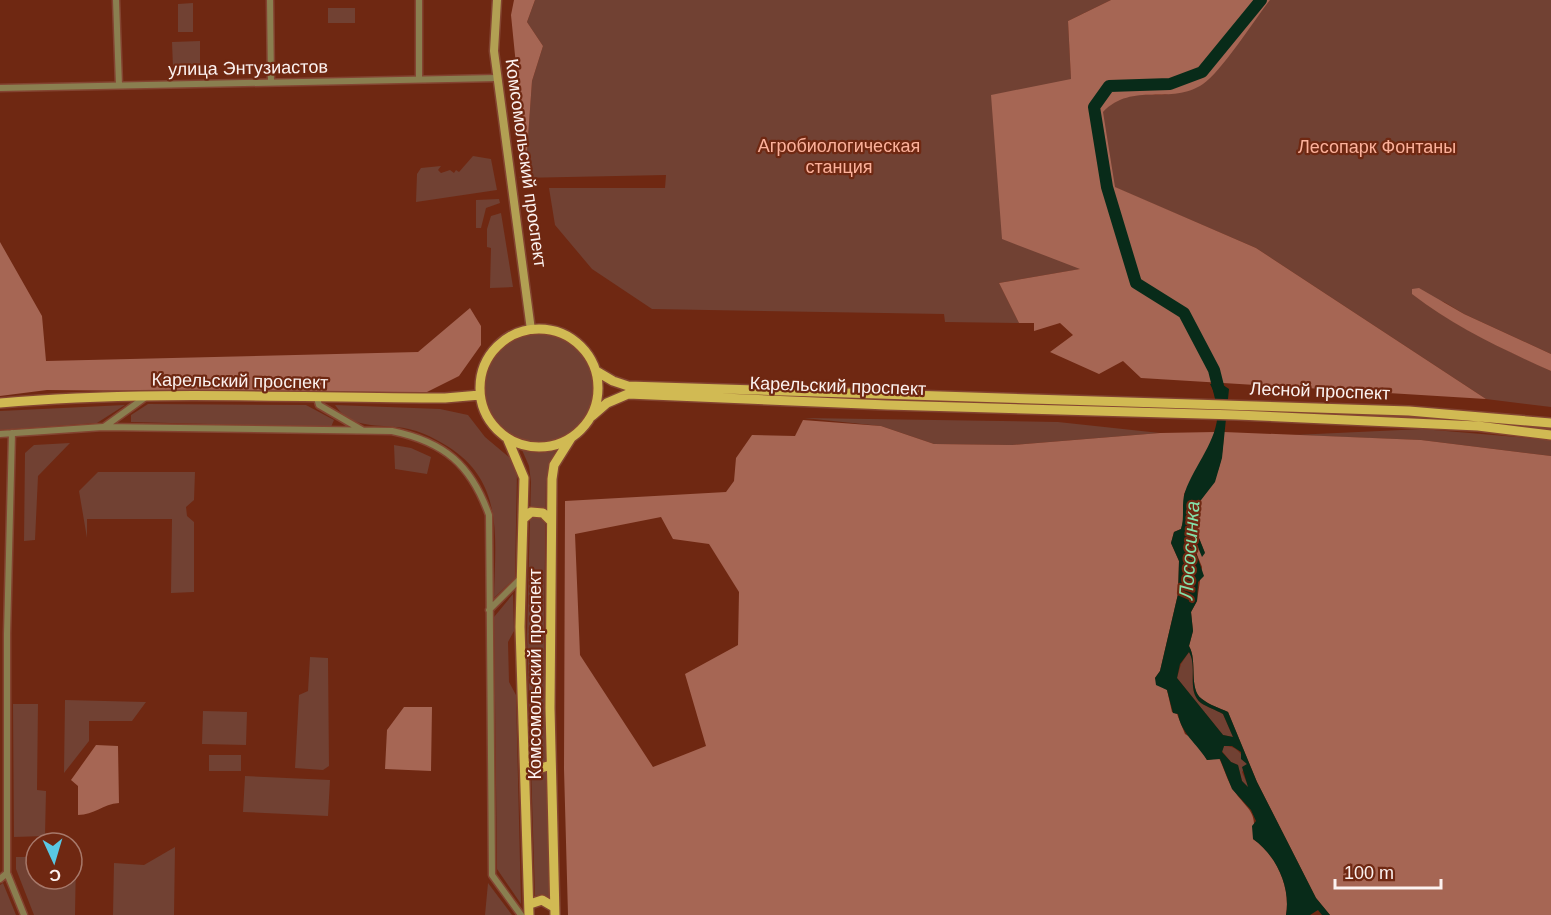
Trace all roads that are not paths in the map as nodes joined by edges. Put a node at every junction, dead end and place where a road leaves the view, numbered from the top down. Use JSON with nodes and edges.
{"nodes":[{"id":1,"x":116,"y":0,"type":"edge"},
{"id":2,"x":270,"y":0,"type":"edge"},
{"id":3,"x":419,"y":0,"type":"edge"},
{"id":4,"x":497,"y":0,"type":"edge"},
{"id":5,"x":497,"y":78,"type":"junction"},
{"id":6,"x":419,"y":79,"type":"junction"},
{"id":7,"x":271,"y":82,"type":"junction"},
{"id":8,"x":119,"y":85,"type":"junction"},
{"id":9,"x":0,"y":88,"type":"edge"},
{"id":10,"x":531,"y":330,"type":"junction"},
{"id":11,"x":596,"y":371,"type":"junction"},
{"id":12,"x":887,"y":394,"type":"junction"},
{"id":13,"x":480,"y":395,"type":"junction"},
{"id":14,"x":148,"y":396,"type":"junction"},
{"id":15,"x":317,"y":398,"type":"junction"},
{"id":16,"x":1086,"y":400,"type":"joint"},
{"id":17,"x":0,"y":403,"type":"edge"},
{"id":18,"x":887,"y":405,"type":"junction"},
{"id":19,"x":1089,"y":411,"type":"joint"},
{"id":20,"x":592,"y":416,"type":"junction"},
{"id":21,"x":1551,"y":423,"type":"edge"},
{"id":22,"x":103,"y":427,"type":"junction"},
{"id":23,"x":363,"y":431,"type":"junction"},
{"id":24,"x":12,"y":433,"type":"junction"},
{"id":25,"x":0,"y":434,"type":"edge"},
{"id":26,"x":1551,"y":435,"type":"edge"},
{"id":27,"x":571,"y":438,"type":"junction"},
{"id":28,"x":508,"y":440,"type":"junction"},
{"id":29,"x":524,"y":519,"type":"junction"},
{"id":30,"x":551,"y":521,"type":"junction"},
{"id":31,"x":521,"y":577,"type":"junction"},
{"id":32,"x":489,"y":610,"type":"junction"},
{"id":33,"x":525,"y":765,"type":"junction"},
{"id":34,"x":551,"y":765,"type":"junction"},
{"id":35,"x":7,"y":873,"type":"junction"},
{"id":36,"x":0,"y":879,"type":"edge"},
{"id":37,"x":530,"y":904,"type":"junction"},
{"id":38,"x":554,"y":911,"type":"edge"},
{"id":39,"x":24,"y":915,"type":"edge"},
{"id":40,"x":521,"y":915,"type":"edge"},
{"id":41,"x":529,"y":915,"type":"edge"}],
"edges":[{"from":1,"to":8,"type":"street"},
{"from":2,"to":7,"type":"street"},
{"from":3,"to":6,"type":"street"},
{"from":4,"to":5,"type":"street","name":"Комсомольский проспект"},
{"from":5,"to":6,"type":"street","name":"улица Энтузиастов"},
{"from":5,"to":10,"type":"street","name":"Комсомольский проспект"},
{"from":6,"to":7,"type":"street","name":"улица Энтузиастов"},
{"from":7,"to":8,"type":"street","name":"улица Энтузиастов"},
{"from":8,"to":9,"type":"street","name":"улица Энтузиастов"},
{"from":10,"to":11,"type":"main road"},
{"from":10,"to":13,"type":"main road"},
{"from":11,"to":12,"type":"main road","name":"Карельский проспект"},
{"from":11,"to":20,"type":"main road"},
{"from":12,"to":16,"type":"main road","name":"Карельский проспект"},
{"from":12,"to":18,"type":"main road"},
{"from":13,"to":15,"type":"main road","name":"Карельский проспект"},
{"from":13,"to":28,"type":"main road"},
{"from":14,"to":15,"type":"main road","name":"Карельский проспект"},
{"from":14,"to":17,"type":"main road","name":"Карельский проспект"},
{"from":14,"to":22,"type":"street"},
{"from":15,"to":23,"type":"street"},
{"from":16,"to":21,"type":"main road","name":"Лесной проспект"},
{"from":18,"to":19,"type":"main road","name":"Карельский проспект"},
{"from":18,"to":20,"type":"main road","name":"Карельский проспект"},
{"from":19,"to":26,"type":"main road","name":"Лесной проспект"},
{"from":20,"to":27,"type":"main road"},
{"from":22,"to":23,"type":"street"},
{"from":22,"to":24,"type":"street"},
{"from":23,"to":32,"type":"street"},
{"from":24,"to":25,"type":"street"},
{"from":24,"to":35,"type":"street"},
{"from":27,"to":28,"type":"main road"},
{"from":27,"to":30,"type":"main road","name":"Комсомольский проспект"},
{"from":28,"to":29,"type":"main road","name":"Комсомольский проспект"},
{"from":29,"to":30,"type":"main road"},
{"from":29,"to":31,"type":"main road","name":"Комсомольский проспект"},
{"from":30,"to":34,"type":"main road","name":"Комсомольский проспект"},
{"from":31,"to":32,"type":"street"},
{"from":31,"to":33,"type":"main road","name":"Комсомольский проспект"},
{"from":32,"to":40,"type":"street"},
{"from":33,"to":34,"type":"main road"},
{"from":33,"to":37,"type":"main road","name":"Комсомольский проспект"},
{"from":34,"to":38,"type":"main road","name":"Комсомольский проспект"},
{"from":35,"to":36,"type":"street"},
{"from":35,"to":39,"type":"street"},
{"from":37,"to":38,"type":"main road"},
{"from":37,"to":41,"type":"main road","name":"Комсомольский проспект"}]}
